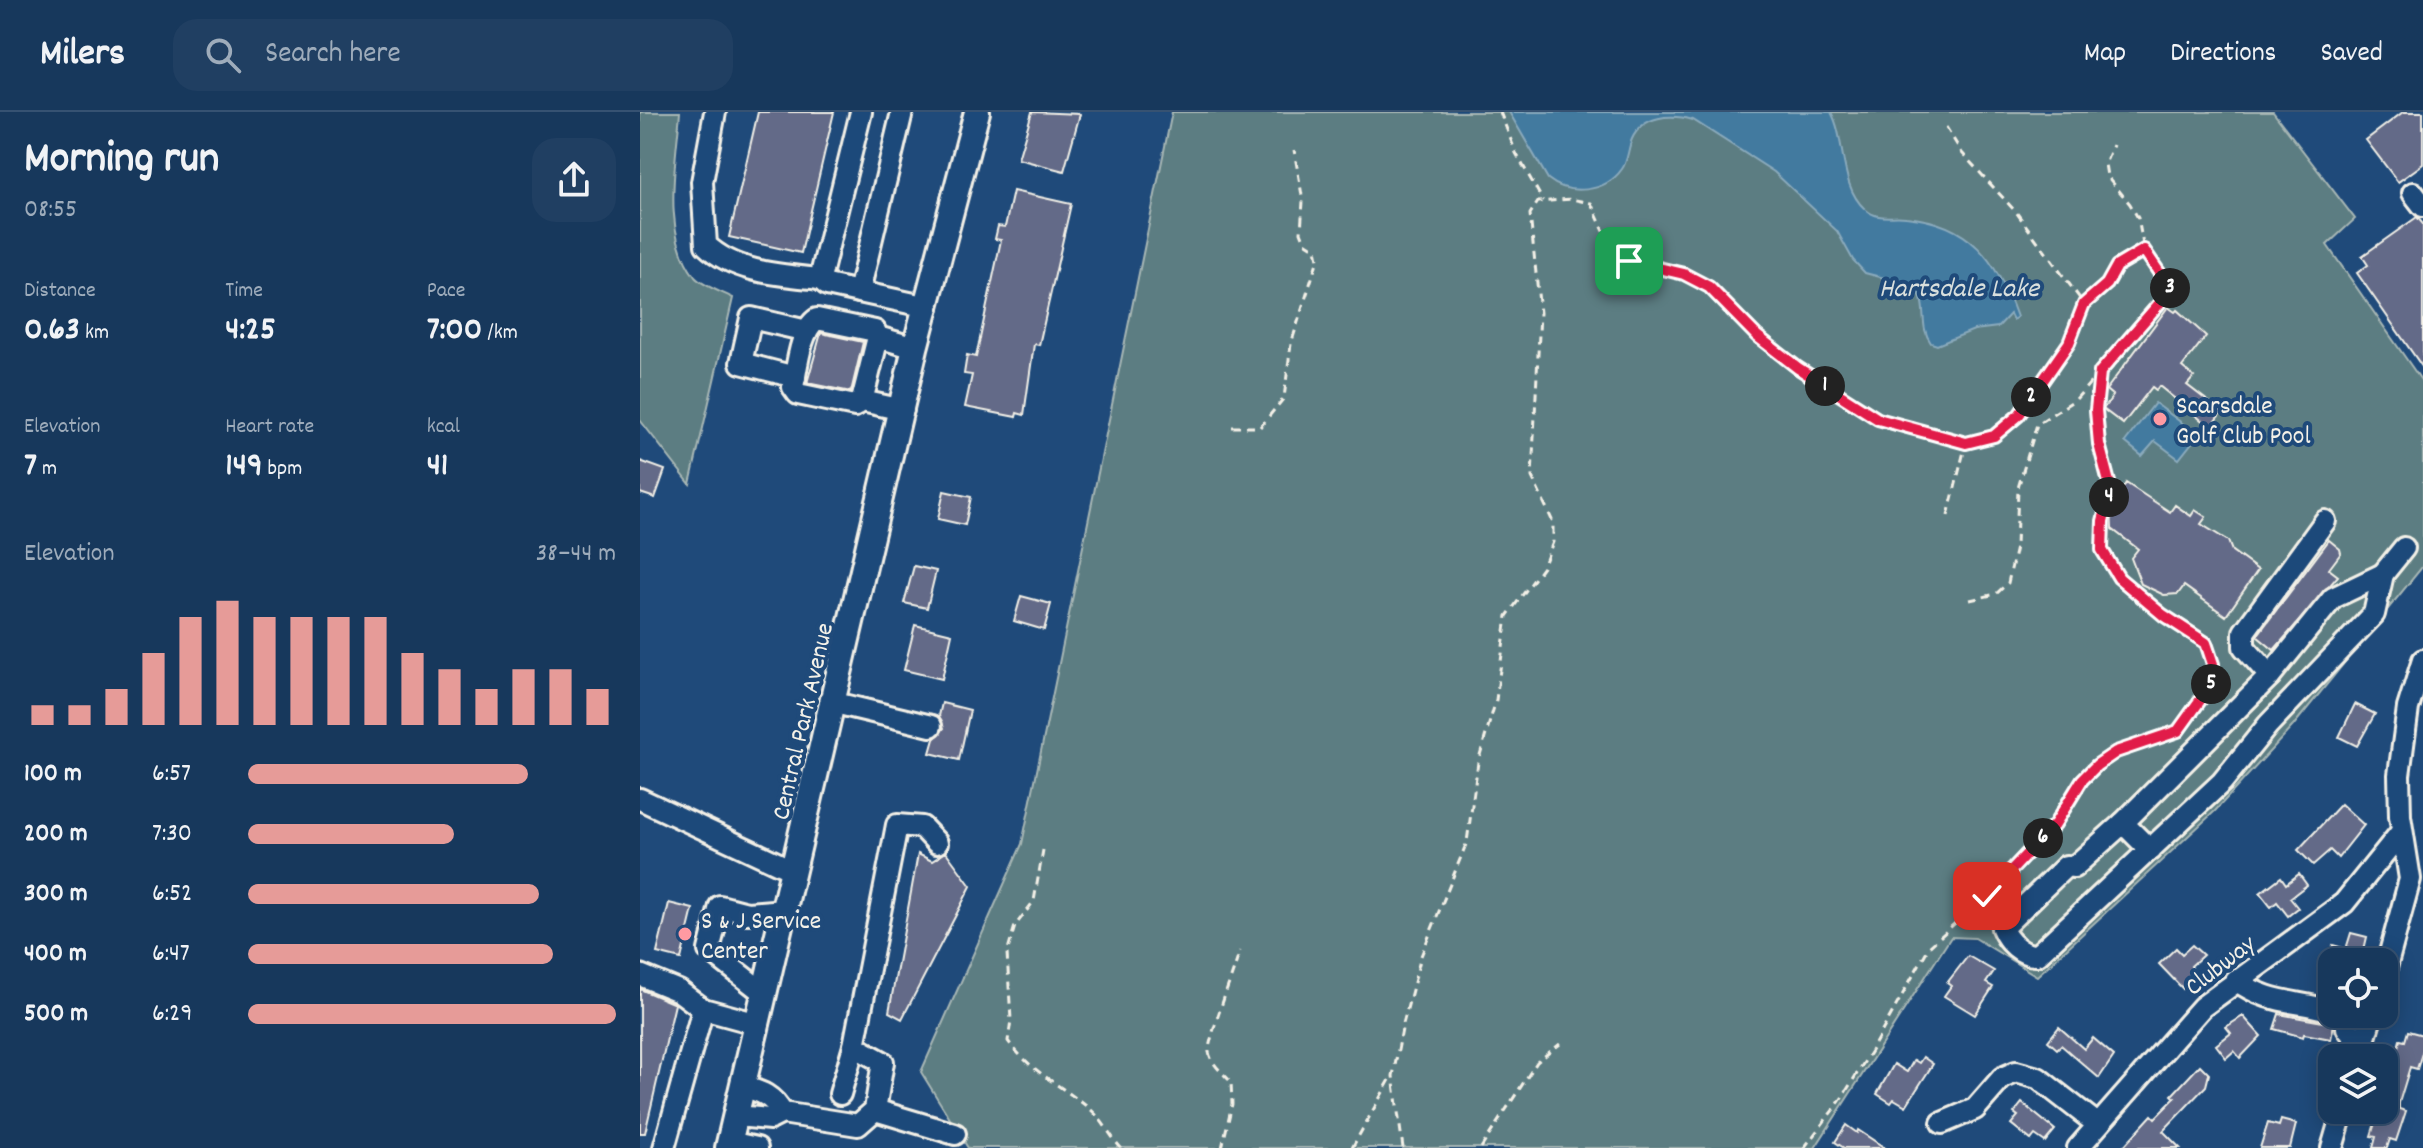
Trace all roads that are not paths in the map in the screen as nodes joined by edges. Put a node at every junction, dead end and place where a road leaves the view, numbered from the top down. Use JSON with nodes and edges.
{"nodes":[{"id":1,"x":715,"y":112,"type":"edge"},
{"id":2,"x":861,"y":112,"type":"edge"},
{"id":3,"x":902,"y":112,"type":"edge"},
{"id":4,"x":977,"y":112,"type":"edge"},
{"id":5,"x":820,"y":279,"type":"junction"},
{"id":6,"x":859,"y":292,"type":"junction"},
{"id":7,"x":928,"y":307,"type":"junction"},
{"id":8,"x":807,"y":331,"type":"junction"},
{"id":9,"x":878,"y":337,"type":"junction"},
{"id":10,"x":915,"y":348,"type":"junction"},
{"id":11,"x":795,"y":377,"type":"junction"},
{"id":12,"x":862,"y":401,"type":"junction"},
{"id":13,"x":903,"y":410,"type":"junction"},
{"id":14,"x":2325,"y":521,"type":"dead end"},
{"id":15,"x":2404,"y":548,"type":"dead end"},
{"id":16,"x":2383,"y":574,"type":"junction"},
{"id":17,"x":2423,"y":660,"type":"edge"},
{"id":18,"x":2270,"y":676,"type":"junction"},
{"id":19,"x":835,"y":703,"type":"junction"},
{"id":20,"x":931,"y":726,"type":"dead end"},
{"id":21,"x":640,"y":799,"type":"edge"},
{"id":22,"x":2123,"y":823,"type":"junction"},
{"id":23,"x":2402,"y":831,"type":"junction"},
{"id":24,"x":937,"y":843,"type":"dead end"},
{"id":25,"x":2150,"y":850,"type":"junction"},
{"id":26,"x":794,"y":871,"type":"junction"},
{"id":27,"x":785,"y":910,"type":"junction"},
{"id":28,"x":2391,"y":948,"type":"edge"},
{"id":29,"x":640,"y":975,"type":"edge"},
{"id":30,"x":2236,"y":980,"type":"junction"},
{"id":31,"x":765,"y":994,"type":"junction"},
{"id":32,"x":2318,"y":1008,"type":"edge"},
{"id":33,"x":703,"y":1009,"type":"junction"},
{"id":34,"x":758,"y":1024,"type":"junction"},
{"id":35,"x":854,"y":1046,"type":"junction"},
{"id":36,"x":743,"y":1087,"type":"junction"},
{"id":37,"x":840,"y":1094,"type":"dead end"},
{"id":38,"x":875,"y":1110,"type":"junction"},
{"id":39,"x":782,"y":1113,"type":"junction"},
{"id":40,"x":736,"y":1116,"type":"junction"},
{"id":41,"x":1942,"y":1123,"type":"dead end"},
{"id":42,"x":2097,"y":1124,"type":"junction"},
{"id":43,"x":2339,"y":1124,"type":"edge"},
{"id":44,"x":955,"y":1134,"type":"dead end"},
{"id":45,"x":729,"y":1145,"type":"edge"},
{"id":46,"x":664,"y":1148,"type":"edge"},
{"id":47,"x":757,"y":1148,"type":"edge"},
{"id":48,"x":2078,"y":1148,"type":"edge"},
{"id":49,"x":2332,"y":1148,"type":"edge"}],
"edges":[{"from":1,"to":5,"type":"street"},
{"from":2,"to":5,"type":"street"},
{"from":3,"to":6,"type":"street"},
{"from":4,"to":7,"type":"main road","name":"Central Park Avenue"},
{"from":5,"to":6,"type":"street"},
{"from":6,"to":7,"type":"street"},
{"from":7,"to":10,"type":"main road","name":"Central Park Avenue"},
{"from":8,"to":9,"type":"street"},
{"from":8,"to":11,"type":"street"},
{"from":8,"to":11,"type":"street"},
{"from":9,"to":10,"type":"street"},
{"from":9,"to":12,"type":"street"},
{"from":10,"to":13,"type":"main road","name":"Central Park Avenue"},
{"from":11,"to":12,"type":"street"},
{"from":12,"to":13,"type":"street"},
{"from":13,"to":19,"type":"main road","name":"Central Park Avenue"},
{"from":14,"to":18,"type":"street"},
{"from":15,"to":16,"type":"street"},
{"from":16,"to":18,"type":"street"},
{"from":16,"to":25,"type":"street"},
{"from":17,"to":23,"type":"street"},
{"from":18,"to":22,"type":"street"},
{"from":19,"to":20,"type":"street"},
{"from":19,"to":26,"type":"main road","name":"Central Park Avenue"},
{"from":21,"to":26,"type":"street"},
{"from":22,"to":25,"type":"street"},
{"from":22,"to":25,"type":"street"},
{"from":23,"to":28,"type":"street"},
{"from":23,"to":30,"type":"street","name":"Clubway"},
{"from":24,"to":35,"type":"street"},
{"from":26,"to":27,"type":"main road","name":"Central Park Avenue"},
{"from":27,"to":31,"type":"main road","name":"Central Park Avenue"},
{"from":27,"to":31,"type":"street"},
{"from":29,"to":33,"type":"street"},
{"from":30,"to":32,"type":"street"},
{"from":30,"to":42,"type":"street","name":"Clubway"},
{"from":31,"to":34,"type":"main road","name":"Central Park Avenue"},
{"from":33,"to":34,"type":"street"},
{"from":33,"to":46,"type":"street"},
{"from":34,"to":36,"type":"main road","name":"Central Park Avenue"},
{"from":35,"to":37,"type":"street"},
{"from":35,"to":38,"type":"street"},
{"from":36,"to":39,"type":"street"},
{"from":36,"to":40,"type":"main road","name":"Central Park Avenue"},
{"from":38,"to":39,"type":"street"},
{"from":38,"to":44,"type":"street"},
{"from":39,"to":40,"type":"street"},
{"from":40,"to":45,"type":"main road","name":"Central Park Avenue"},
{"from":41,"to":42,"type":"street"},
{"from":42,"to":48,"type":"street","name":"Clubway"},
{"from":43,"to":49,"type":"street"},
{"from":45,"to":47,"type":"street"}]}
